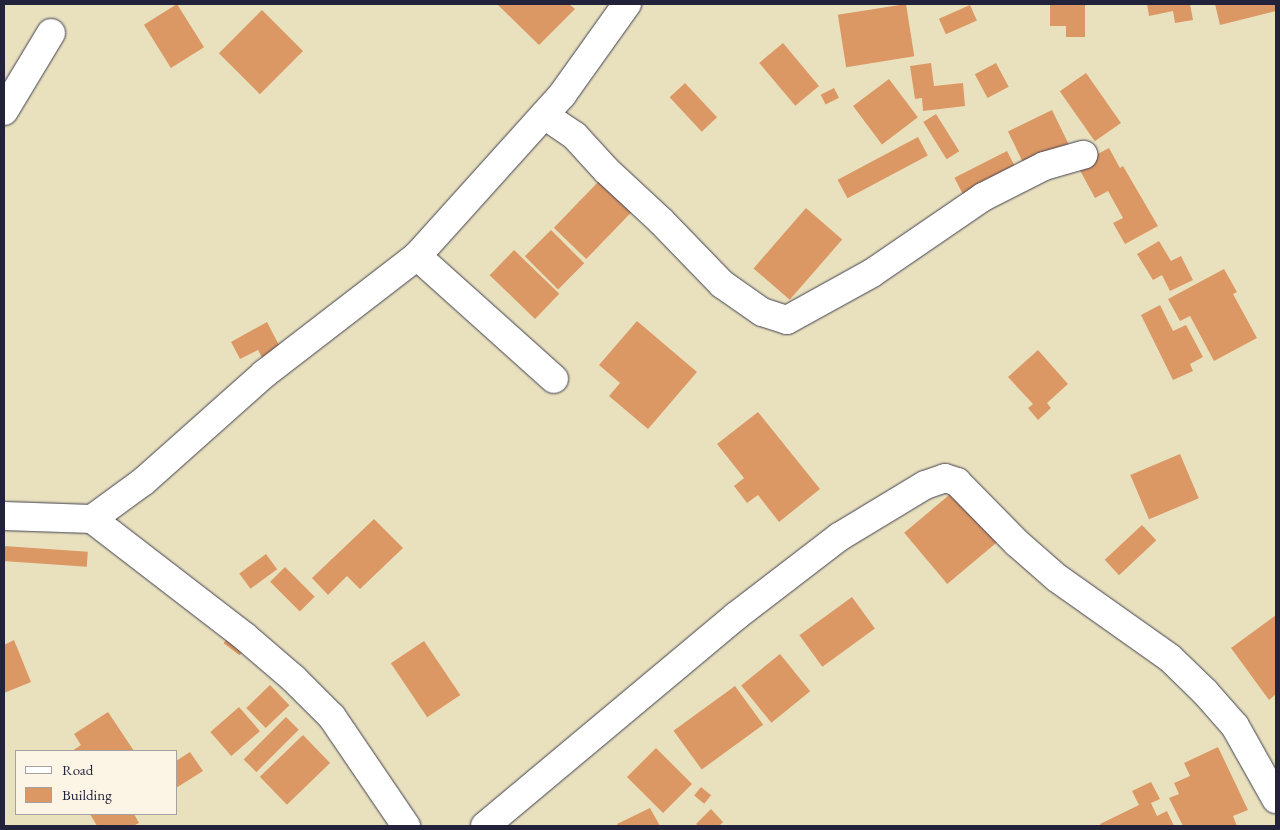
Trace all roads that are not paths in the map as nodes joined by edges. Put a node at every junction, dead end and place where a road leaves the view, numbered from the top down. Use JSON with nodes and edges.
{"nodes":[{"id":1,"x":627,"y":4,"type":"edge"},
{"id":2,"x":51,"y":33,"type":"dead end"},
{"id":3,"x":4,"y":111,"type":"edge"},
{"id":4,"x":544,"y":115,"type":"junction"},
{"id":5,"x":1083,"y":155,"type":"dead end"},
{"id":6,"x":417,"y":256,"type":"junction"},
{"id":7,"x":554,"y":379,"type":"dead end"},
{"id":8,"x":4,"y":516,"type":"edge"},
{"id":9,"x":92,"y":519,"type":"junction"},
{"id":10,"x":1276,"y":799,"type":"edge"},
{"id":11,"x":406,"y":826,"type":"edge"},
{"id":12,"x":485,"y":826,"type":"edge"}],
"edges":[{"from":1,"to":4,"type":"street"},
{"from":2,"to":3,"type":"street"},
{"from":4,"to":5,"type":"street"},
{"from":4,"to":6,"type":"street"},
{"from":6,"to":7,"type":"street"},
{"from":6,"to":9,"type":"street"},
{"from":8,"to":9,"type":"street"},
{"from":9,"to":11,"type":"street"},
{"from":10,"to":12,"type":"street"}]}
